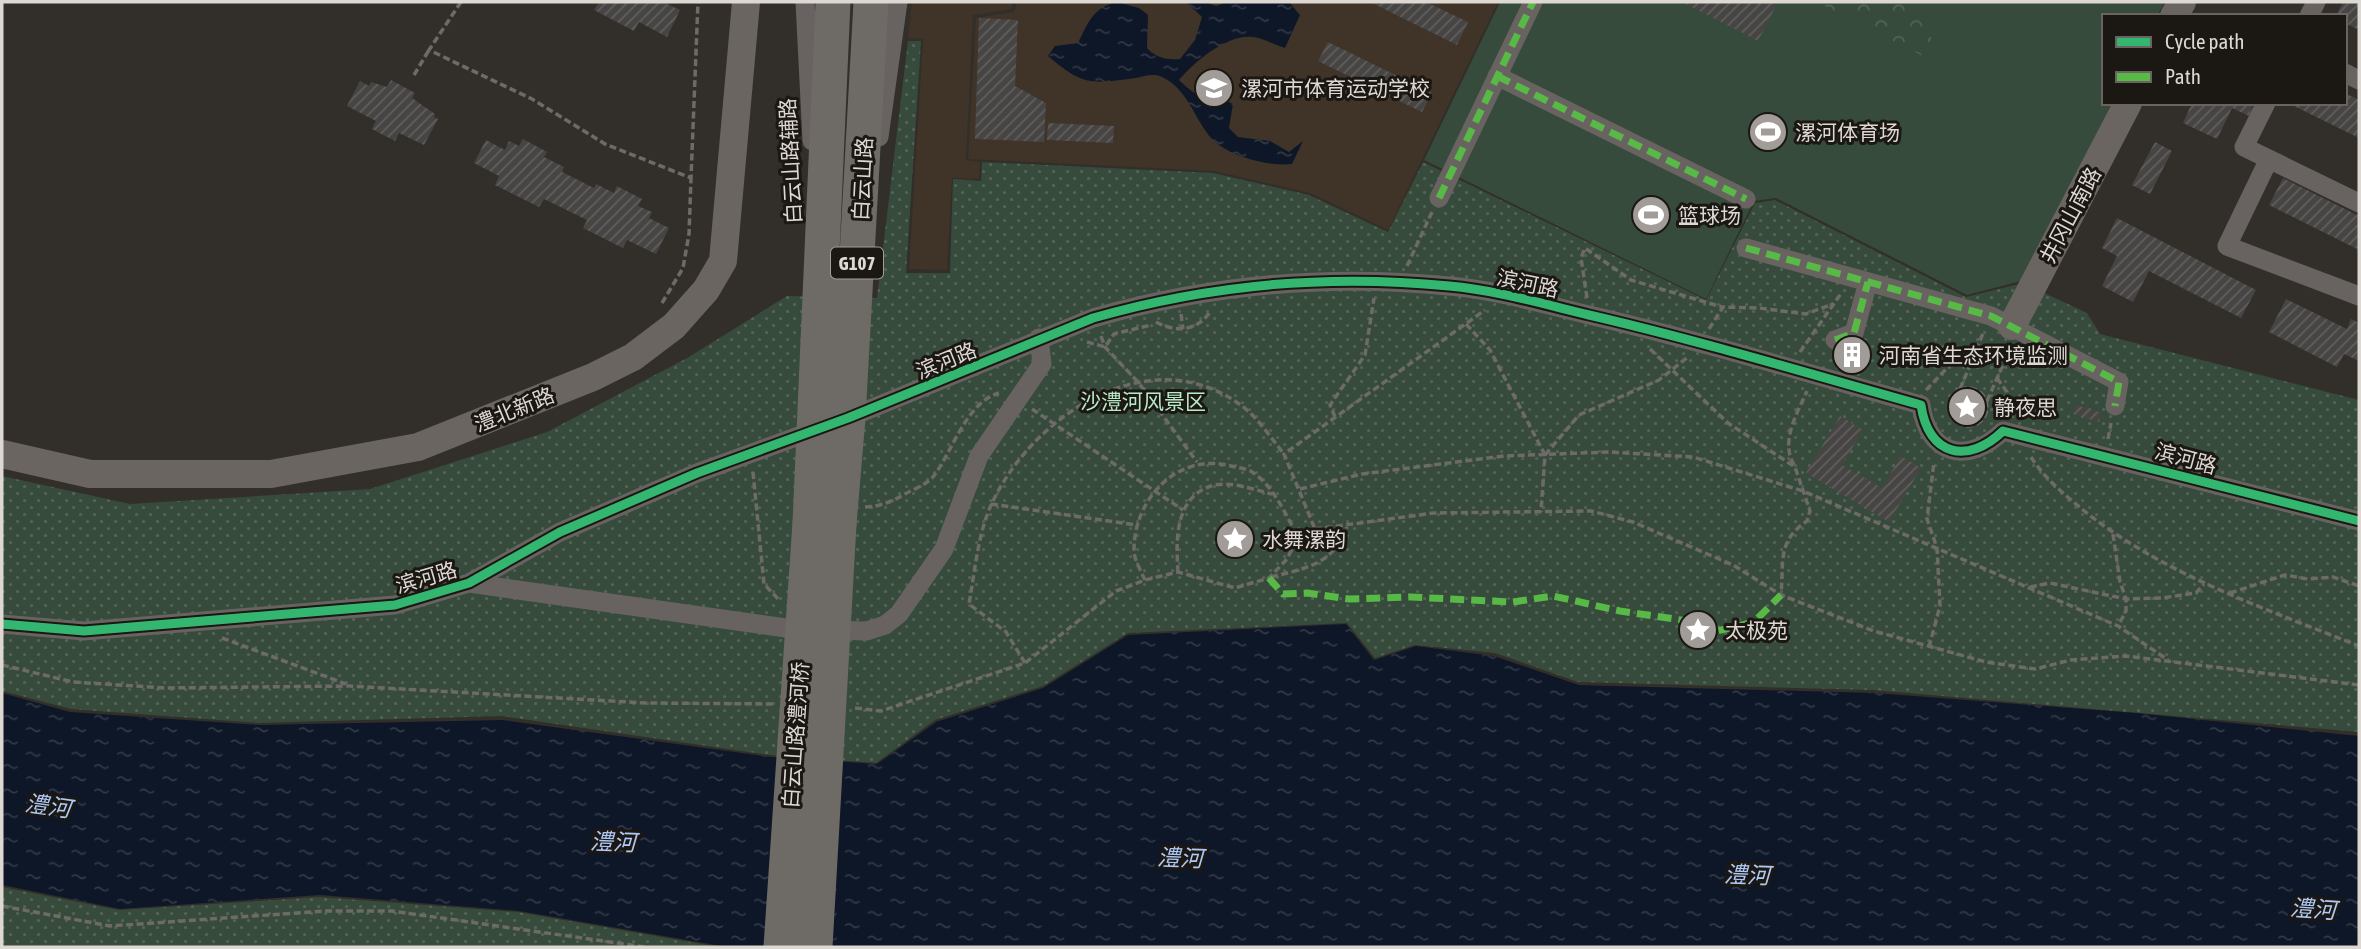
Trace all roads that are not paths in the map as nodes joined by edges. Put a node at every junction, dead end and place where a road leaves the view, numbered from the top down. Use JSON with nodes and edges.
{"nodes":[{"id":1,"x":746,"y":2,"type":"edge"},
{"id":2,"x":805,"y":2,"type":"edge"},
{"id":3,"x":833,"y":2,"type":"edge"},
{"id":4,"x":871,"y":2,"type":"edge"},
{"id":5,"x":898,"y":2,"type":"edge"},
{"id":6,"x":1533,"y":2,"type":"edge"},
{"id":7,"x":1497,"y":76,"type":"junction"},
{"id":8,"x":2127,"y":105,"type":"edge"},
{"id":9,"x":2265,"y":105,"type":"edge"},
{"id":10,"x":2269,"y":159,"type":"junction"},
{"id":11,"x":1439,"y":198,"type":"road end"},
{"id":12,"x":1746,"y":199,"type":"dead end"},
{"id":13,"x":2359,"y":203,"type":"edge"},
{"id":14,"x":1746,"y":248,"type":"dead end"},
{"id":15,"x":1860,"y":280,"type":"junction"},
{"id":16,"x":2359,"y":296,"type":"edge"},
{"id":17,"x":855,"y":308,"type":"junction"},
{"id":18,"x":821,"y":317,"type":"junction"},
{"id":19,"x":2007,"y":324,"type":"junction"},
{"id":20,"x":1039,"y":338,"type":"junction"},
{"id":21,"x":1835,"y":341,"type":"dead end"},
{"id":22,"x":2115,"y":405,"type":"road end"},
{"id":23,"x":848,"y":418,"type":"junction"},
{"id":24,"x":815,"y":431,"type":"junction"},
{"id":25,"x":2,"y":454,"type":"edge"},
{"id":26,"x":2359,"y":521,"type":"edge"},
{"id":27,"x":824,"y":523,"type":"junction"},
{"id":28,"x":469,"y":583,"type":"junction"},
{"id":29,"x":2,"y":624,"type":"edge"},
{"id":30,"x":781,"y":947,"type":"edge"},
{"id":31,"x":815,"y":947,"type":"edge"}],
"edges":[{"from":1,"to":25,"type":"street","name":"澧北新路"},
{"from":2,"to":18,"type":"street","name":"白云山路辅路"},
{"from":3,"to":18,"type":"highway","name":"白云山路","number":"G107"},
{"from":4,"to":17,"type":"highway","name":"白云山路","number":"G107"},
{"from":5,"to":17,"type":"street"},
{"from":6,"to":7,"type":"street"},
{"from":7,"to":11,"type":"street"},
{"from":7,"to":12,"type":"street"},
{"from":8,"to":19,"type":"street","name":"井冈山南路"},
{"from":9,"to":10,"type":"street"},
{"from":10,"to":13,"type":"street"},
{"from":10,"to":16,"type":"street"},
{"from":14,"to":15,"type":"street"},
{"from":15,"to":19,"type":"street"},
{"from":15,"to":21,"type":"street"},
{"from":17,"to":23,"type":"highway","name":"白云山路","number":"G107"},
{"from":18,"to":24,"type":"highway","name":"白云山路","number":"G107"},
{"from":19,"to":22,"type":"street"},
{"from":20,"to":23,"type":"street","name":"滨河路"},
{"from":20,"to":26,"type":"street","name":"滨河路"},
{"from":20,"to":28,"type":"street"},
{"from":23,"to":24,"type":"street","name":"滨河路"},
{"from":23,"to":27,"type":"highway","name":"白云山路","number":"G107"},
{"from":24,"to":27,"type":"highway","name":"白云山路","number":"G107"},
{"from":24,"to":28,"type":"street","name":"滨河路"},
{"from":27,"to":30,"type":"highway","name":"白云山路澧河桥","number":"G107","bridge":true},
{"from":27,"to":31,"type":"highway","name":"白云山路澧河桥","number":"G107","bridge":true},
{"from":28,"to":29,"type":"street","name":"滨河路"}]}
